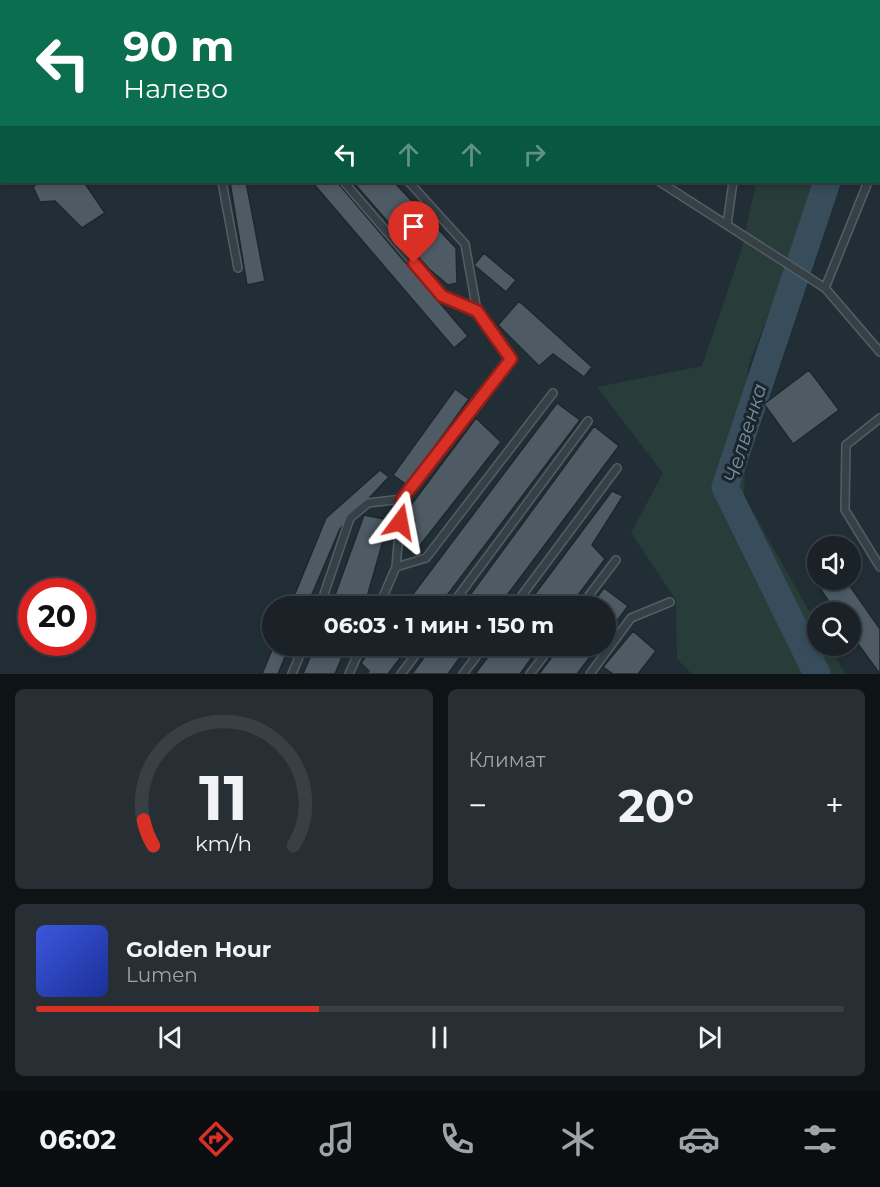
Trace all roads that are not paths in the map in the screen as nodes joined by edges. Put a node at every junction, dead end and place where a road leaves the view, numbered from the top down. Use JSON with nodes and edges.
{"nodes":[{"id":1,"x":222,"y":183,"type":"edge"},
{"id":2,"x":345,"y":183,"type":"edge"},
{"id":3,"x":410,"y":183,"type":"edge"},
{"id":4,"x":662,"y":183,"type":"edge"},
{"id":5,"x":733,"y":183,"type":"edge"},
{"id":6,"x":868,"y":183,"type":"edge"},
{"id":7,"x":727,"y":225,"type":"junction"},
{"id":8,"x":238,"y":268,"type":"dead end"},
{"id":9,"x":825,"y":288,"type":"junction"},
{"id":10,"x":477,"y":311,"type":"junction"},
{"id":11,"x":880,"y":352,"type":"edge"},
{"id":12,"x":553,"y":393,"type":"dead end"},
{"id":13,"x":880,"y":418,"type":"edge"},
{"id":14,"x":588,"y":421,"type":"dead end"},
{"id":15,"x":617,"y":468,"type":"dead end"},
{"id":16,"x":402,"y":499,"type":"junction"},
{"id":17,"x":616,"y":560,"type":"dead end"},
{"id":18,"x":396,"y":567,"type":"junction"},
{"id":19,"x":880,"y":567,"type":"edge"},
{"id":20,"x":323,"y":596,"type":"edge"},
{"id":21,"x":383,"y":596,"type":"edge"},
{"id":22,"x":458,"y":596,"type":"edge"},
{"id":23,"x":521,"y":596,"type":"edge"},
{"id":24,"x":589,"y":596,"type":"edge"},
{"id":25,"x":670,"y":602,"type":"dead end"},
{"id":26,"x":299,"y":656,"type":"edge"},
{"id":27,"x":357,"y":656,"type":"edge"},
{"id":28,"x":415,"y":656,"type":"edge"},
{"id":29,"x":477,"y":656,"type":"edge"},
{"id":30,"x":544,"y":656,"type":"edge"},
{"id":31,"x":291,"y":674,"type":"edge"},
{"id":32,"x":349,"y":674,"type":"edge"},
{"id":33,"x":401,"y":674,"type":"edge"},
{"id":34,"x":463,"y":674,"type":"edge"},
{"id":35,"x":530,"y":674,"type":"edge"},
{"id":36,"x":590,"y":674,"type":"edge"}],
"edges":[{"from":1,"to":8,"type":"lane"},
{"from":2,"to":10,"type":"lane"},
{"from":3,"to":10,"type":"lane"},
{"from":4,"to":7,"type":"lane"},
{"from":5,"to":7,"type":"lane"},
{"from":6,"to":9,"type":"lane"},
{"from":7,"to":9,"type":"lane"},
{"from":9,"to":11,"type":"lane"},
{"from":10,"to":16,"type":"lane"},
{"from":12,"to":18,"type":"lane"},
{"from":13,"to":19,"type":"lane"},
{"from":14,"to":22,"type":"lane"},
{"from":15,"to":23,"type":"lane"},
{"from":16,"to":18,"type":"lane"},
{"from":16,"to":20,"type":"lane"},
{"from":17,"to":24,"type":"lane"},
{"from":18,"to":21,"type":"lane"},
{"from":25,"to":36,"type":"lane"},
{"from":26,"to":31,"type":"lane"},
{"from":27,"to":32,"type":"lane"},
{"from":28,"to":33,"type":"lane"},
{"from":29,"to":34,"type":"lane"},
{"from":30,"to":35,"type":"lane"}]}
